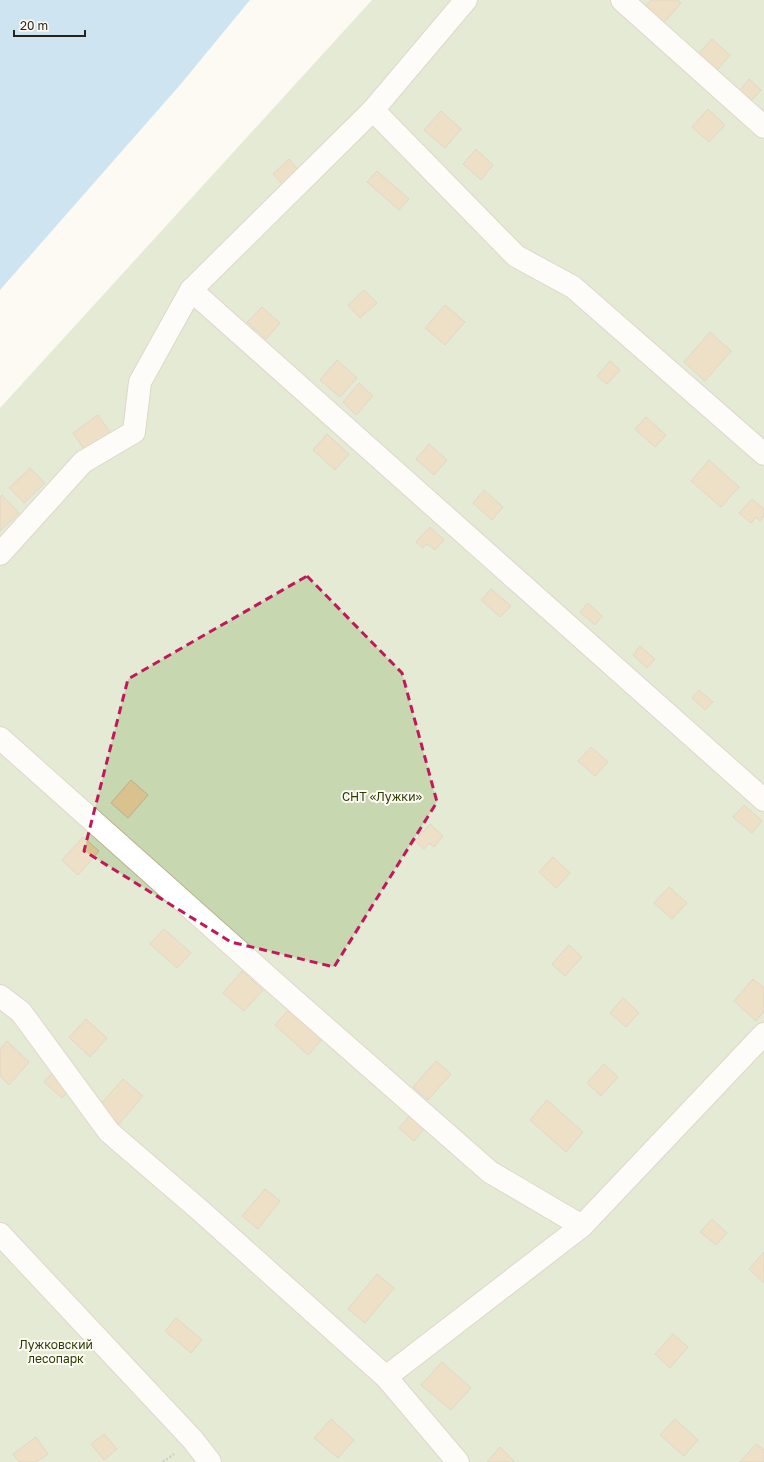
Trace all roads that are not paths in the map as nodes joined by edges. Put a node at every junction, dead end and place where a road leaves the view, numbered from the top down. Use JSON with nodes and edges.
{"nodes":[{"id":1,"x":466,"y":0,"type":"edge"},
{"id":2,"x":622,"y":0,"type":"edge"},
{"id":3,"x":373,"y":110,"type":"junction"},
{"id":4,"x":764,"y":127,"type":"edge"},
{"id":5,"x":191,"y":290,"type":"junction"},
{"id":6,"x":764,"y":454,"type":"edge"},
{"id":7,"x":0,"y":554,"type":"edge"},
{"id":8,"x":0,"y":738,"type":"edge"},
{"id":9,"x":764,"y":800,"type":"edge"},
{"id":10,"x":0,"y":996,"type":"edge"},
{"id":11,"x":764,"y":1034,"type":"edge"},
{"id":12,"x":582,"y":1226,"type":"junction"},
{"id":13,"x":0,"y":1234,"type":"edge"},
{"id":14,"x":386,"y":1377,"type":"junction"},
{"id":15,"x":210,"y":1462,"type":"edge"},
{"id":16,"x":458,"y":1462,"type":"edge"}],
"edges":[{"from":1,"to":3,"type":"lane"},
{"from":2,"to":4,"type":"lane"},
{"from":3,"to":5,"type":"lane"},
{"from":3,"to":6,"type":"lane"},
{"from":5,"to":7,"type":"lane"},
{"from":5,"to":9,"type":"lane"},
{"from":8,"to":12,"type":"lane"},
{"from":10,"to":14,"type":"lane"},
{"from":11,"to":12,"type":"lane"},
{"from":12,"to":14,"type":"lane"},
{"from":13,"to":15,"type":"lane"},
{"from":14,"to":16,"type":"lane"}]}
